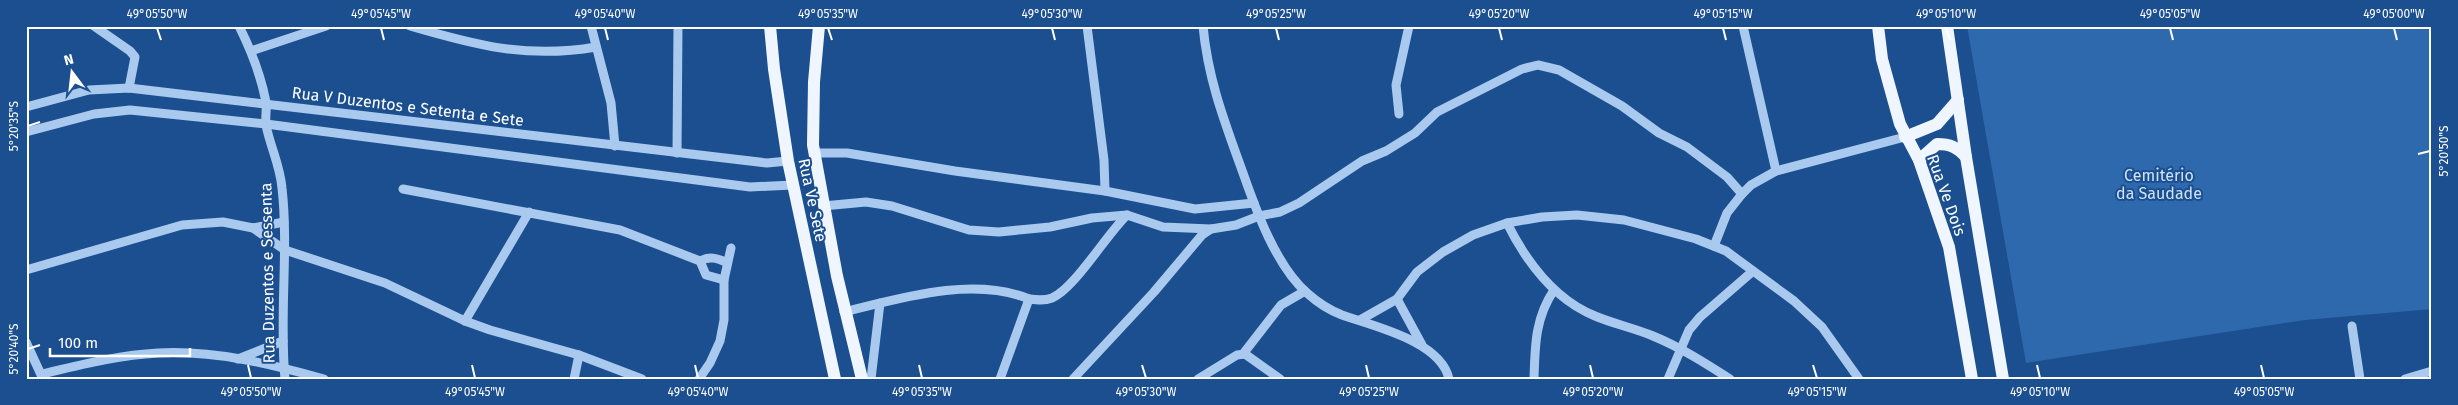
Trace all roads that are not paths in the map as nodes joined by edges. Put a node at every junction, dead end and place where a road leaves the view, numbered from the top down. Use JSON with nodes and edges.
{"nodes":[{"id":1,"x":94,"y":26,"type":"edge"},
{"id":2,"x":239,"y":26,"type":"edge"},
{"id":3,"x":326,"y":26,"type":"edge"},
{"id":4,"x":410,"y":26,"type":"edge"},
{"id":5,"x":591,"y":26,"type":"edge"},
{"id":6,"x":678,"y":26,"type":"edge"},
{"id":7,"x":770,"y":26,"type":"edge"},
{"id":8,"x":819,"y":26,"type":"edge"},
{"id":9,"x":1087,"y":26,"type":"edge"},
{"id":10,"x":1203,"y":26,"type":"edge"},
{"id":11,"x":1408,"y":26,"type":"edge"},
{"id":12,"x":1743,"y":26,"type":"edge"},
{"id":13,"x":1878,"y":26,"type":"edge"},
{"id":14,"x":1947,"y":26,"type":"edge"},
{"id":15,"x":596,"y":47,"type":"junction"},
{"id":16,"x":251,"y":51,"type":"junction"},
{"id":17,"x":129,"y":88,"type":"junction"},
{"id":18,"x":1958,"y":100,"type":"junction"},
{"id":19,"x":266,"y":103,"type":"junction"},
{"id":20,"x":26,"y":107,"type":"edge"},
{"id":21,"x":1399,"y":114,"type":"dead end"},
{"id":22,"x":266,"y":124,"type":"junction"},
{"id":23,"x":26,"y":132,"type":"edge"},
{"id":24,"x":1905,"y":137,"type":"junction"},
{"id":25,"x":615,"y":146,"type":"junction"},
{"id":26,"x":677,"y":153,"type":"junction"},
{"id":27,"x":814,"y":153,"type":"junction"},
{"id":28,"x":1966,"y":157,"type":"junction"},
{"id":29,"x":1919,"y":160,"type":"junction"},
{"id":30,"x":788,"y":161,"type":"junction"},
{"id":31,"x":1776,"y":171,"type":"junction"},
{"id":32,"x":793,"y":185,"type":"junction"},
{"id":33,"x":403,"y":189,"type":"dead end"},
{"id":34,"x":1105,"y":191,"type":"junction"},
{"id":35,"x":1742,"y":194,"type":"junction"},
{"id":36,"x":1254,"y":203,"type":"junction"},
{"id":37,"x":823,"y":206,"type":"junction"},
{"id":38,"x":529,"y":212,"type":"junction"},
{"id":39,"x":1127,"y":215,"type":"junction"},
{"id":40,"x":1259,"y":216,"type":"junction"},
{"id":41,"x":284,"y":222,"type":"junction"},
{"id":42,"x":1507,"y":223,"type":"junction"},
{"id":43,"x":253,"y":228,"type":"junction"},
{"id":44,"x":1211,"y":228,"type":"junction"},
{"id":45,"x":1714,"y":246,"type":"junction"},
{"id":46,"x":731,"y":248,"type":"dead end"},
{"id":47,"x":285,"y":250,"type":"junction"},
{"id":48,"x":700,"y":261,"type":"junction"},
{"id":49,"x":726,"y":262,"type":"junction"},
{"id":50,"x":26,"y":270,"type":"edge"},
{"id":51,"x":1753,"y":271,"type":"junction"},
{"id":52,"x":724,"y":280,"type":"junction"},
{"id":53,"x":1554,"y":290,"type":"junction"},
{"id":54,"x":1305,"y":291,"type":"junction"},
{"id":55,"x":1029,"y":299,"type":"junction"},
{"id":56,"x":1397,"y":299,"type":"junction"},
{"id":57,"x":880,"y":303,"type":"junction"},
{"id":58,"x":844,"y":312,"type":"junction"},
{"id":59,"x":1360,"y":320,"type":"junction"},
{"id":60,"x":465,"y":321,"type":"junction"},
{"id":61,"x":2352,"y":326,"type":"dead end"},
{"id":62,"x":283,"y":341,"type":"junction"},
{"id":63,"x":26,"y":342,"type":"edge"},
{"id":64,"x":1423,"y":346,"type":"junction"},
{"id":65,"x":1680,"y":350,"type":"junction"},
{"id":66,"x":579,"y":355,"type":"junction"},
{"id":67,"x":1240,"y":355,"type":"junction"},
{"id":68,"x":237,"y":359,"type":"junction"},
{"id":69,"x":284,"y":368,"type":"junction"},
{"id":70,"x":2432,"y":370,"type":"edge"},
{"id":71,"x":42,"y":376,"type":"edge"},
{"id":72,"x":285,"y":379,"type":"edge"},
{"id":73,"x":324,"y":379,"type":"edge"},
{"id":74,"x":574,"y":379,"type":"edge"},
{"id":75,"x":642,"y":379,"type":"edge"},
{"id":76,"x":699,"y":379,"type":"edge"},
{"id":77,"x":835,"y":379,"type":"edge"},
{"id":78,"x":862,"y":379,"type":"edge"},
{"id":79,"x":871,"y":379,"type":"edge"},
{"id":80,"x":1000,"y":379,"type":"edge"},
{"id":81,"x":1073,"y":379,"type":"edge"},
{"id":82,"x":1198,"y":379,"type":"edge"},
{"id":83,"x":1280,"y":379,"type":"edge"},
{"id":84,"x":1449,"y":379,"type":"edge"},
{"id":85,"x":1534,"y":379,"type":"edge"},
{"id":86,"x":1668,"y":379,"type":"edge"},
{"id":87,"x":1730,"y":379,"type":"edge"},
{"id":88,"x":1859,"y":379,"type":"edge"},
{"id":89,"x":1972,"y":379,"type":"edge"},
{"id":90,"x":2003,"y":379,"type":"edge"},
{"id":91,"x":2360,"y":379,"type":"edge"},
{"id":92,"x":2405,"y":379,"type":"edge"}],
"edges":[{"from":1,"to":17,"type":"street"},
{"from":2,"to":16,"type":"street","name":"Rua Duzentos e Sessenta"},
{"from":3,"to":16,"type":"street"},
{"from":4,"to":15,"type":"street"},
{"from":5,"to":15,"type":"street"},
{"from":6,"to":26,"type":"street"},
{"from":7,"to":30,"type":"main road","name":"Rua Ve Sete"},
{"from":8,"to":27,"type":"main road","name":"Rua Ve Sete"},
{"from":9,"to":34,"type":"street"},
{"from":10,"to":36,"type":"street"},
{"from":11,"to":21,"type":"street"},
{"from":12,"to":31,"type":"street"},
{"from":13,"to":24,"type":"main road","name":"Rua Ve Dois"},
{"from":14,"to":18,"type":"main road","name":"Rua Ve Dois"},
{"from":15,"to":25,"type":"street"},
{"from":16,"to":19,"type":"street","name":"Rua Duzentos e Sessenta"},
{"from":17,"to":19,"type":"street","name":"Rua V Duzentos e Setenta e Sete"},
{"from":17,"to":20,"type":"street","name":"Rua V Duzentos e Setenta e Sete"},
{"from":18,"to":24,"type":"main road"},
{"from":18,"to":28,"type":"main road","name":"Rua Ve Dois"},
{"from":19,"to":22,"type":"street","name":"Rua Duzentos e Sessenta"},
{"from":19,"to":25,"type":"street","name":"Rua V Duzentos e Setenta e Sete"},
{"from":22,"to":23,"type":"street"},
{"from":22,"to":32,"type":"street"},
{"from":22,"to":41,"type":"street","name":"Rua Duzentos e Sessenta"},
{"from":24,"to":29,"type":"main road","name":"Rua Ve Dois"},
{"from":24,"to":31,"type":"street"},
{"from":25,"to":26,"type":"street","name":"Rua V Duzentos e Setenta e Sete"},
{"from":26,"to":30,"type":"street","name":"Rua V Duzentos e Setenta e Sete"},
{"from":27,"to":34,"type":"street"},
{"from":27,"to":37,"type":"main road","name":"Rua Ve Sete"},
{"from":28,"to":29,"type":"main road"},
{"from":28,"to":90,"type":"main road","name":"Rua Ve Dois"},
{"from":29,"to":89,"type":"main road","name":"Rua Ve Dois"},
{"from":30,"to":32,"type":"main road","name":"Rua Ve Sete"},
{"from":31,"to":35,"type":"street"},
{"from":32,"to":77,"type":"main road","name":"Rua Ve Sete"},
{"from":33,"to":38,"type":"street"},
{"from":34,"to":36,"type":"street"},
{"from":35,"to":40,"type":"street"},
{"from":35,"to":45,"type":"street"},
{"from":36,"to":40,"type":"street"},
{"from":37,"to":39,"type":"street"},
{"from":37,"to":58,"type":"main road","name":"Rua Ve Sete"},
{"from":38,"to":48,"type":"street"},
{"from":38,"to":60,"type":"street"},
{"from":39,"to":44,"type":"street"},
{"from":39,"to":55,"type":"street"},
{"from":40,"to":44,"type":"street"},
{"from":40,"to":54,"type":"street"},
{"from":41,"to":43,"type":"street"},
{"from":41,"to":47,"type":"street","name":"Rua Duzentos e Sessenta"},
{"from":42,"to":45,"type":"street"},
{"from":42,"to":53,"type":"street"},
{"from":42,"to":56,"type":"street"},
{"from":43,"to":47,"type":"street"},
{"from":43,"to":50,"type":"street"},
{"from":44,"to":81,"type":"street"},
{"from":45,"to":51,"type":"street"},
{"from":46,"to":49,"type":"street"},
{"from":47,"to":60,"type":"street"},
{"from":47,"to":62,"type":"street","name":"Rua Duzentos e Sessenta"},
{"from":48,"to":49,"type":"street"},
{"from":48,"to":52,"type":"street"},
{"from":49,"to":52,"type":"street"},
{"from":51,"to":65,"type":"street"},
{"from":51,"to":88,"type":"street"},
{"from":52,"to":76,"type":"street"},
{"from":53,"to":65,"type":"street"},
{"from":53,"to":85,"type":"street"},
{"from":54,"to":59,"type":"street"},
{"from":54,"to":67,"type":"street"},
{"from":55,"to":57,"type":"street"},
{"from":55,"to":80,"type":"street"},
{"from":56,"to":59,"type":"street"},
{"from":56,"to":64,"type":"street"},
{"from":57,"to":58,"type":"street"},
{"from":57,"to":79,"type":"street"},
{"from":58,"to":78,"type":"main road","name":"Rua Ve Sete"},
{"from":59,"to":64,"type":"street"},
{"from":60,"to":66,"type":"street"},
{"from":61,"to":91,"type":"street"},
{"from":62,"to":68,"type":"street"},
{"from":62,"to":69,"type":"street","name":"Rua Duzentos e Sessenta"},
{"from":63,"to":71,"type":"street"},
{"from":64,"to":84,"type":"street"},
{"from":65,"to":86,"type":"street"},
{"from":65,"to":87,"type":"street"},
{"from":66,"to":74,"type":"street"},
{"from":66,"to":75,"type":"street"},
{"from":67,"to":82,"type":"street"},
{"from":67,"to":83,"type":"street"},
{"from":68,"to":69,"type":"street"},
{"from":68,"to":71,"type":"street"},
{"from":69,"to":72,"type":"street","name":"Rua Duzentos e Sessenta"},
{"from":69,"to":73,"type":"street"},
{"from":70,"to":92,"type":"street"}]}
